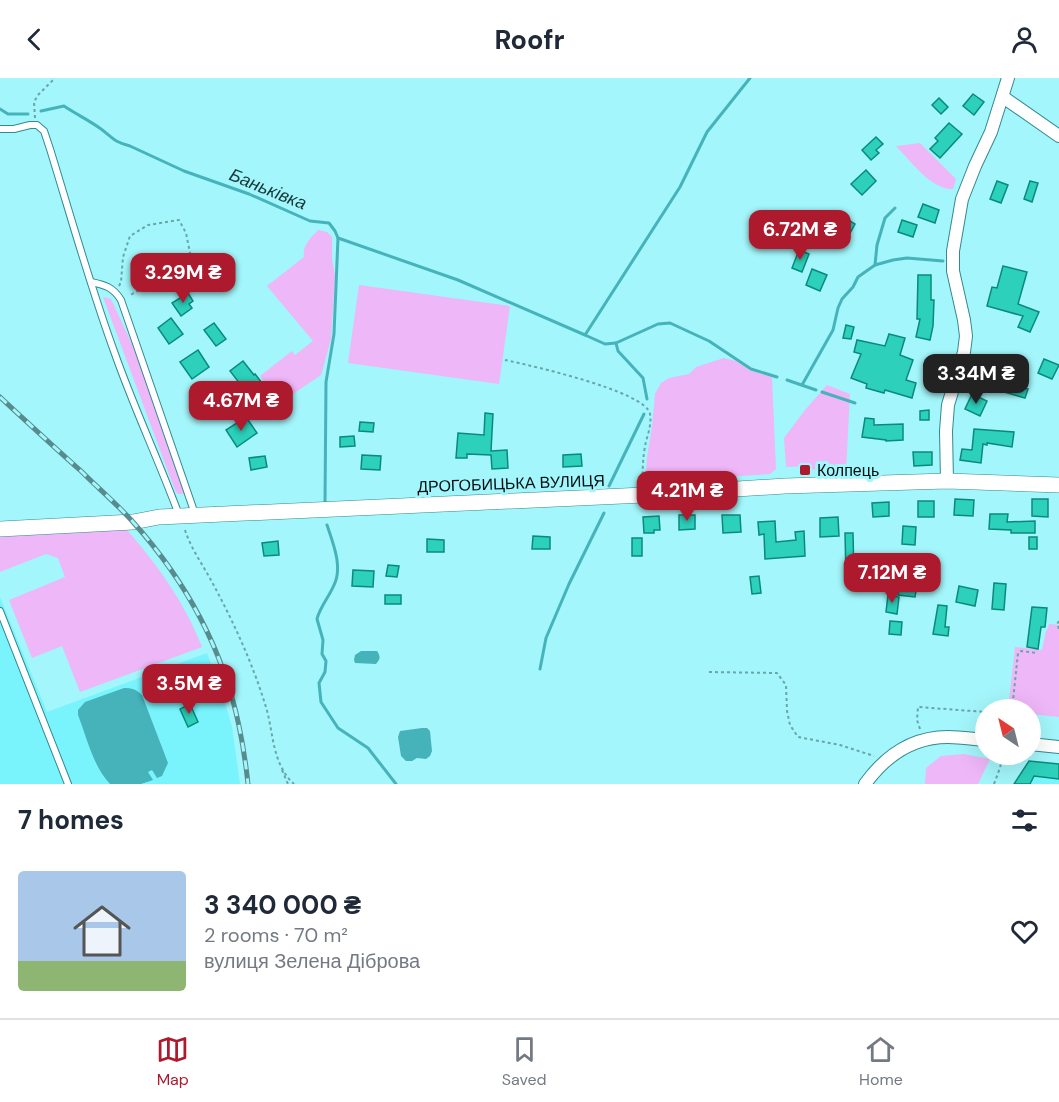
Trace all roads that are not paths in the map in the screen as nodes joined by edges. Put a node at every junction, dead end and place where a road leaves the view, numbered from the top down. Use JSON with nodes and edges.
{"nodes":[{"id":1,"x":1008,"y":78,"type":"edge"},
{"id":2,"x":1003,"y":97,"type":"junction"},
{"id":3,"x":0,"y":129,"type":"edge"},
{"id":4,"x":1059,"y":136,"type":"edge"},
{"id":5,"x":91,"y":282,"type":"junction"},
{"id":6,"x":948,"y":481,"type":"junction"},
{"id":7,"x":1059,"y":485,"type":"edge"},
{"id":8,"x":186,"y":516,"type":"junction"},
{"id":9,"x":0,"y":529,"type":"edge"},
{"id":10,"x":0,"y":611,"type":"edge"},
{"id":11,"x":975,"y":739,"type":"edge"},
{"id":12,"x":1041,"y":745,"type":"edge"},
{"id":13,"x":1059,"y":747,"type":"edge"},
{"id":14,"x":68,"y":784,"type":"edge"},
{"id":15,"x":865,"y":784,"type":"edge"}],
"edges":[{"from":1,"to":2,"type":"street"},
{"from":2,"to":4,"type":"street"},
{"from":2,"to":6,"type":"street"},
{"from":3,"to":5,"type":"lane"},
{"from":5,"to":8,"type":"lane"},
{"from":5,"to":8,"type":"lane"},
{"from":6,"to":7,"type":"street","name":"ДРОГОБИЦЬКА ВУЛИЦЯ"},
{"from":6,"to":8,"type":"street","name":"ДРОГОБИЦЬКА ВУЛИЦЯ"},
{"from":8,"to":9,"type":"street","name":"ДРОГОБИЦЬКА ВУЛИЦЯ"},
{"from":10,"to":14,"type":"lane"},
{"from":11,"to":15,"type":"street"},
{"from":12,"to":13,"type":"street"}]}
